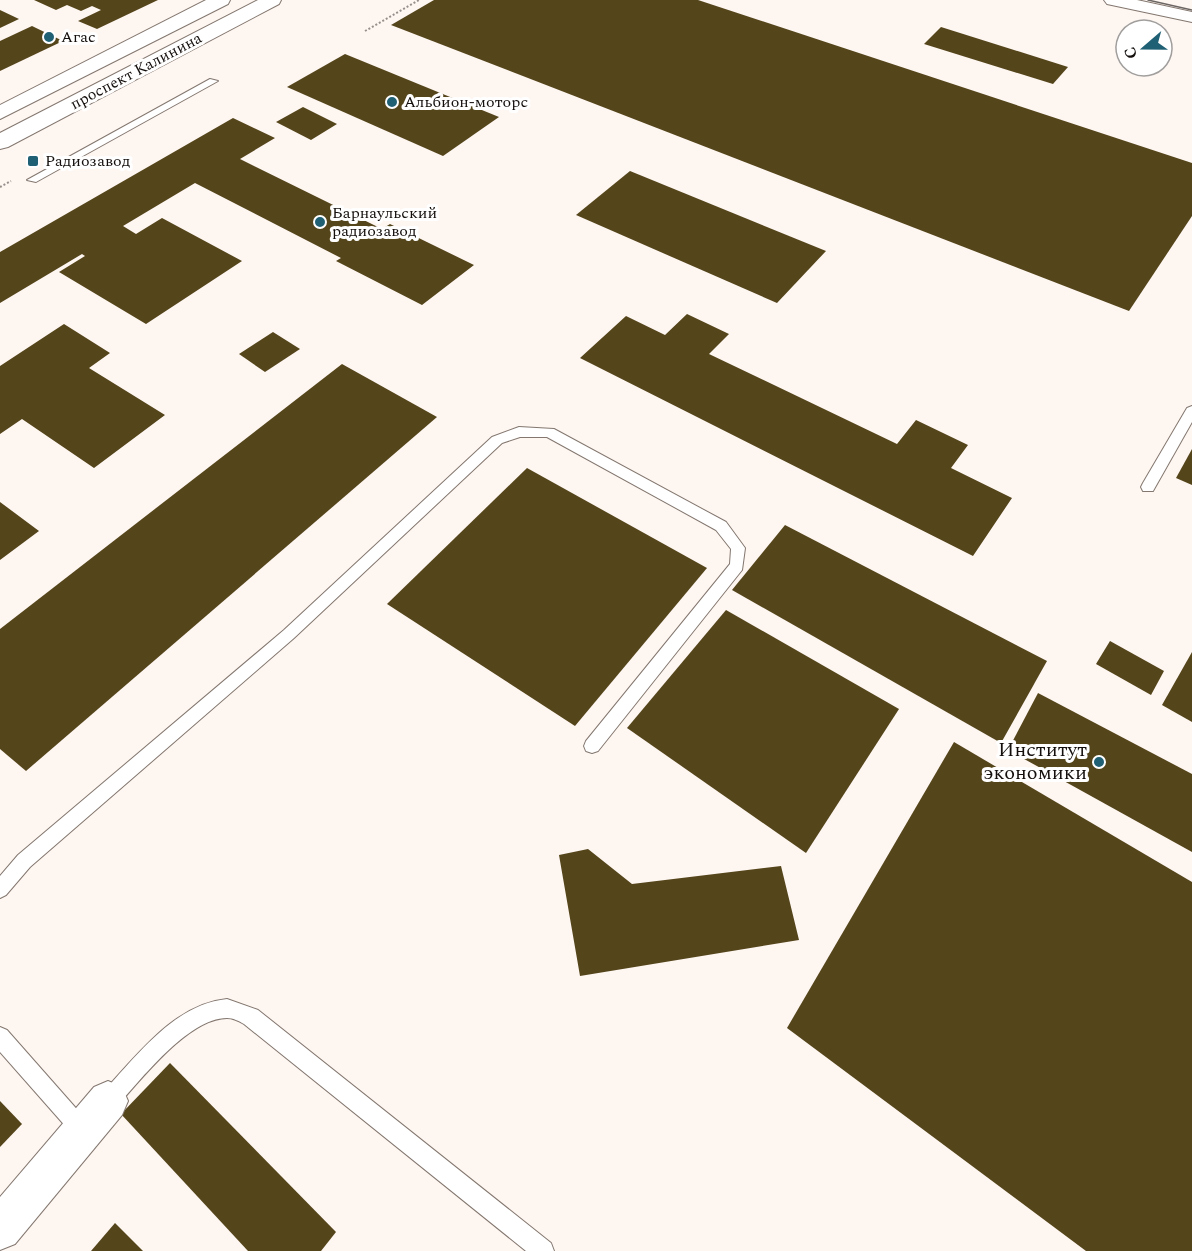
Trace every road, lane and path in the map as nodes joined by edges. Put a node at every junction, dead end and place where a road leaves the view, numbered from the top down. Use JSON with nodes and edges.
{"nodes":[{"id":1,"x":221,"y":0,"type":"edge"},
{"id":2,"x":272,"y":0,"type":"edge"},
{"id":3,"x":419,"y":0,"type":"edge"},
{"id":4,"x":1113,"y":0,"type":"edge"},
{"id":5,"x":1192,"y":17,"type":"edge"},
{"id":6,"x":365,"y":32,"type":"dead end"},
{"id":7,"x":213,"y":81,"type":"dead end"},
{"id":8,"x":0,"y":113,"type":"edge"},
{"id":9,"x":0,"y":142,"type":"edge"},
{"id":10,"x":32,"y":180,"type":"dead end"},
{"id":11,"x":1192,"y":411,"type":"edge"},
{"id":12,"x":1148,"y":487,"type":"dead end"},
{"id":13,"x":592,"y":747,"type":"dead end"},
{"id":14,"x":0,"y":889,"type":"edge"},
{"id":15,"x":0,"y":1037,"type":"edge"},
{"id":16,"x":108,"y":1101,"type":"joint"},
{"id":17,"x":84,"y":1132,"type":"junction"},
{"id":18,"x":0,"y":1229,"type":"edge"},
{"id":19,"x":543,"y":1251,"type":"edge"}],
"edges":[{"from":1,"to":8,"type":"main road","name":"проспект Калинина"},
{"from":2,"to":9,"type":"main road","name":"проспект Калинина"},
{"from":3,"to":6,"type":"path"},
{"from":4,"to":5,"type":"street"},
{"from":7,"to":10,"type":"lane"},
{"from":11,"to":12,"type":"lane"},
{"from":13,"to":14,"type":"lane"},
{"from":15,"to":17,"type":"lane"},
{"from":16,"to":17,"type":"street"},
{"from":16,"to":19,"type":"lane"},
{"from":17,"to":18,"type":"street"}]}
